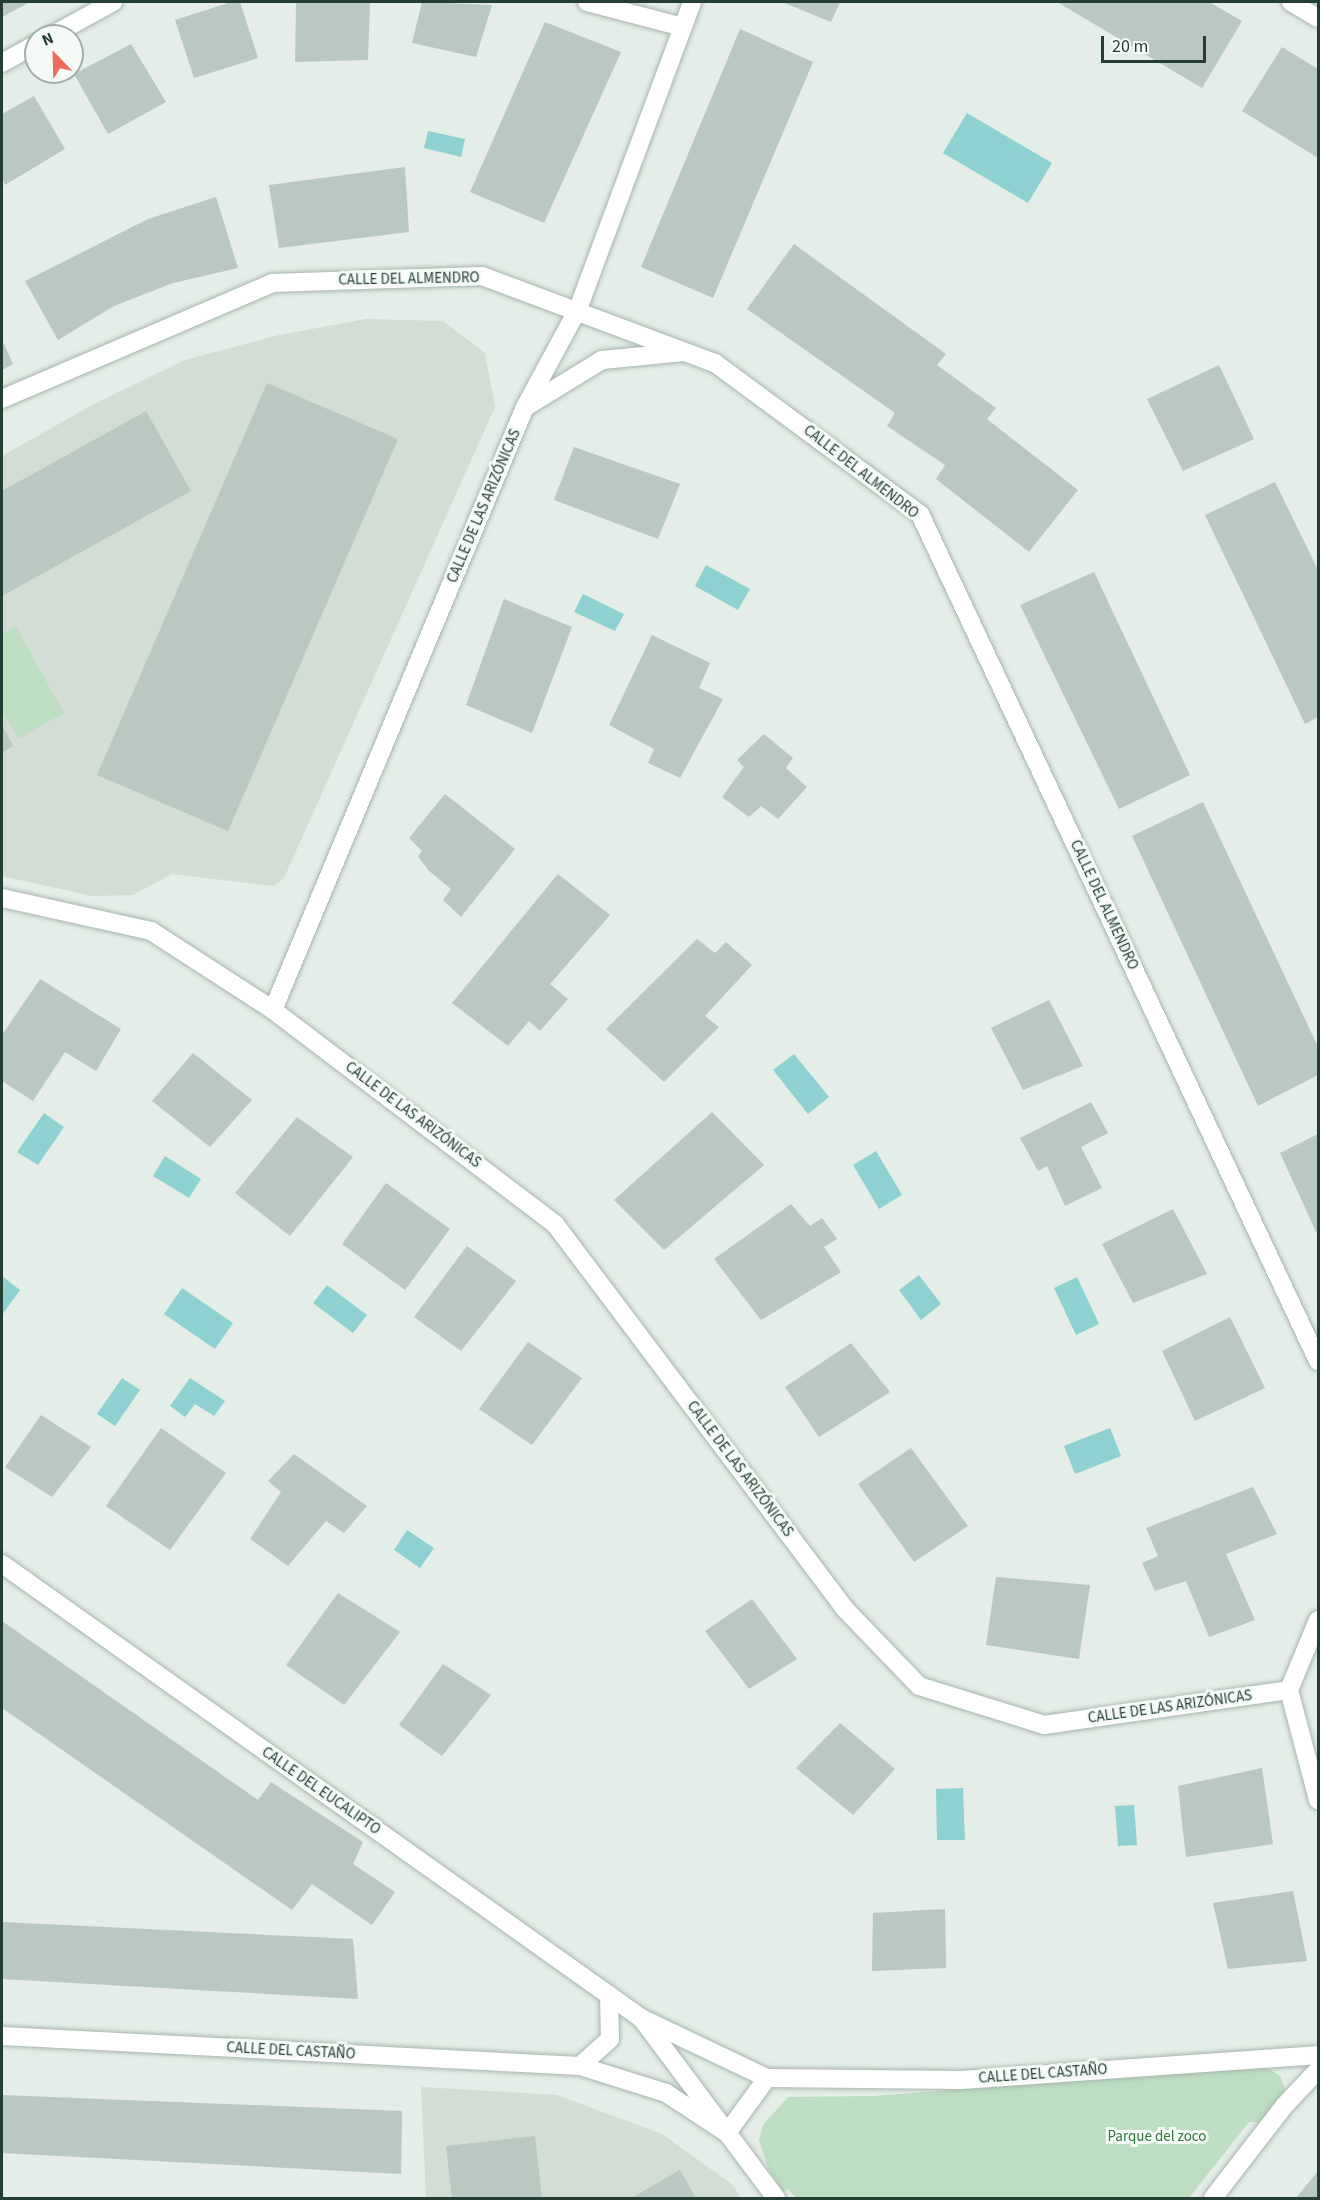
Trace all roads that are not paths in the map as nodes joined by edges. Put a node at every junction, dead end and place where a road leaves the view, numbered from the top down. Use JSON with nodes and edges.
{"nodes":[{"id":1,"x":113,"y":2,"type":"edge"},
{"id":2,"x":587,"y":2,"type":"edge"},
{"id":3,"x":692,"y":2,"type":"edge"},
{"id":4,"x":1291,"y":2,"type":"edge"},
{"id":5,"x":1318,"y":18,"type":"edge"},
{"id":6,"x":73,"y":24,"type":"edge"},
{"id":7,"x":683,"y":27,"type":"junction"},
{"id":8,"x":24,"y":51,"type":"edge"},
{"id":9,"x":2,"y":63,"type":"edge"},
{"id":10,"x":578,"y":309,"type":"junction"},
{"id":11,"x":688,"y":352,"type":"junction"},
{"id":12,"x":2,"y":399,"type":"edge"},
{"id":13,"x":525,"y":407,"type":"junction"},
{"id":14,"x":2,"y":898,"type":"edge"},
{"id":15,"x":273,"y":1010,"type":"junction"},
{"id":16,"x":1318,"y":1361,"type":"edge"},
{"id":17,"x":2,"y":1564,"type":"edge"},
{"id":18,"x":1318,"y":1620,"type":"edge"},
{"id":19,"x":1289,"y":1690,"type":"junction"},
{"id":20,"x":1318,"y":1800,"type":"edge"},
{"id":21,"x":609,"y":1995,"type":"junction"},
{"id":22,"x":641,"y":2018,"type":"junction"},
{"id":23,"x":2,"y":2036,"type":"edge"},
{"id":24,"x":1318,"y":2055,"type":"edge"},
{"id":25,"x":580,"y":2066,"type":"junction"},
{"id":26,"x":1318,"y":2070,"type":"edge"},
{"id":27,"x":767,"y":2078,"type":"junction"},
{"id":28,"x":727,"y":2133,"type":"junction"},
{"id":29,"x":776,"y":2199,"type":"edge"},
{"id":30,"x":1213,"y":2199,"type":"edge"}],
"edges":[{"from":1,"to":6,"type":"street"},
{"from":2,"to":7,"type":"street"},
{"from":3,"to":7,"type":"street","name":"CALLE DE LAS ARIZÓNICAS"},
{"from":4,"to":5,"type":"street"},
{"from":7,"to":10,"type":"street","name":"CALLE DE LAS ARIZÓNICAS"},
{"from":8,"to":9,"type":"street"},
{"from":10,"to":11,"type":"street","name":"CALLE DEL ALMENDRO"},
{"from":10,"to":12,"type":"street","name":"CALLE DEL ALMENDRO"},
{"from":10,"to":13,"type":"street","name":"CALLE DE LAS ARIZÓNICAS"},
{"from":11,"to":13,"type":"street"},
{"from":11,"to":16,"type":"street","name":"CALLE DEL ALMENDRO"},
{"from":13,"to":15,"type":"street","name":"CALLE DE LAS ARIZÓNICAS"},
{"from":14,"to":15,"type":"street","name":"CALLE DE LAS ARIZÓNICAS"},
{"from":15,"to":19,"type":"street","name":"CALLE DE LAS ARIZÓNICAS"},
{"from":17,"to":21,"type":"street","name":"CALLE DEL EUCALIPTO"},
{"from":18,"to":19,"type":"street"},
{"from":19,"to":20,"type":"street"},
{"from":21,"to":22,"type":"street","name":"CALLE DEL EUCALIPTO"},
{"from":21,"to":25,"type":"street"},
{"from":22,"to":27,"type":"street","name":"CALLE DEL CASTAÑO"},
{"from":22,"to":28,"type":"street"},
{"from":23,"to":25,"type":"street","name":"CALLE DEL CASTAÑO"},
{"from":24,"to":27,"type":"street","name":"CALLE DEL CASTAÑO"},
{"from":25,"to":28,"type":"street","name":"CALLE DEL CASTAÑO"},
{"from":26,"to":30,"type":"street"},
{"from":27,"to":28,"type":"street"},
{"from":28,"to":29,"type":"street"}]}
